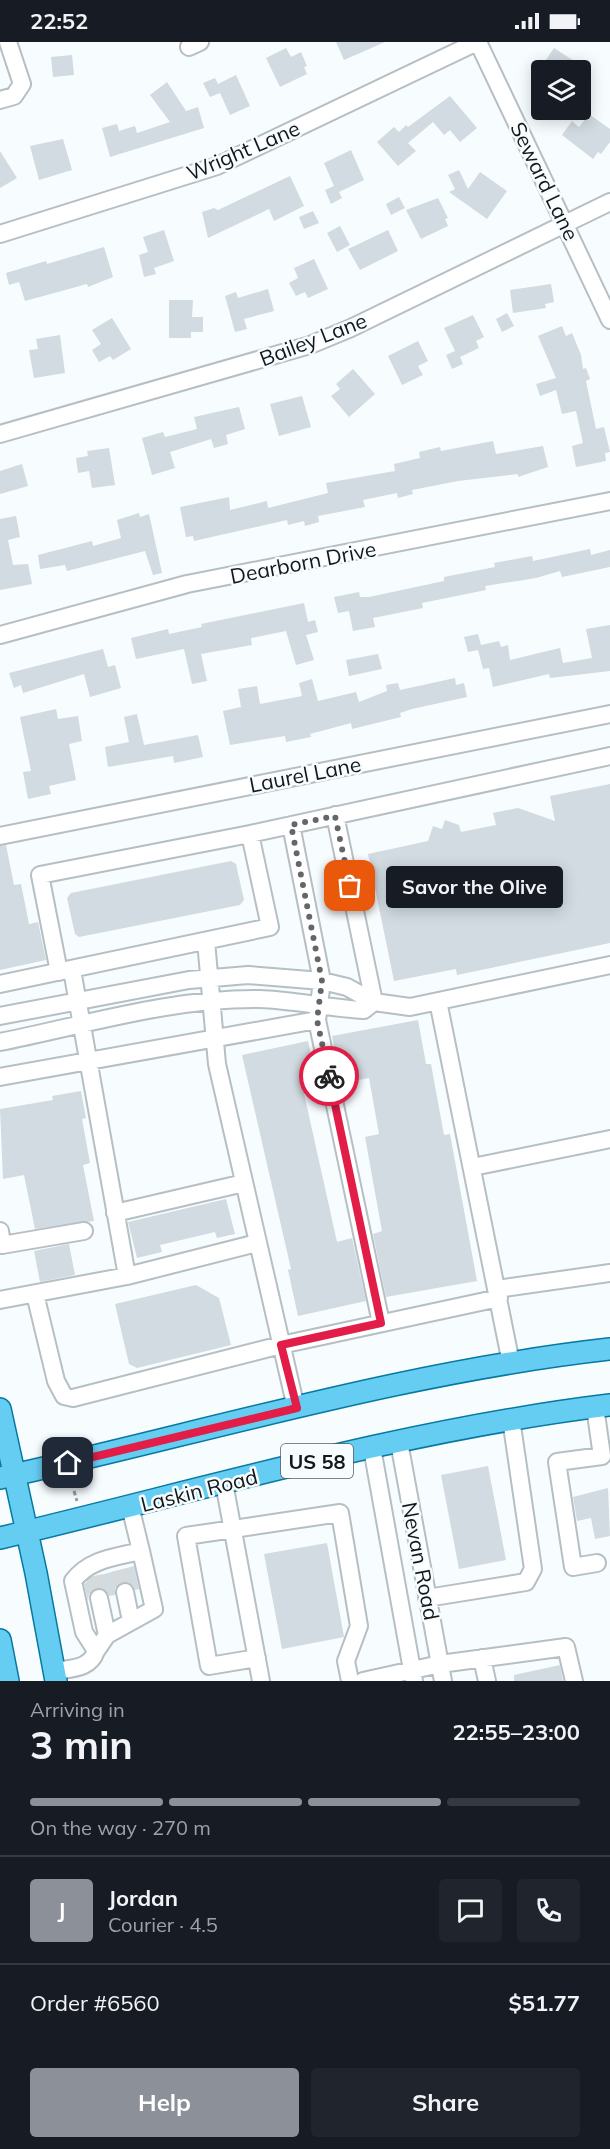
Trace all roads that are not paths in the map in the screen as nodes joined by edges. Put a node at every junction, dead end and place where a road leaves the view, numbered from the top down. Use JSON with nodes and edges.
{"nodes":[{"id":1,"x":8,"y":42,"type":"edge"},
{"id":2,"x":478,"y":42,"type":"edge"},
{"id":3,"x":0,"y":100,"type":"edge"},
{"id":4,"x":610,"y":202,"type":"edge"},
{"id":5,"x":566,"y":223,"type":"junction"},
{"id":6,"x":0,"y":234,"type":"edge"},
{"id":7,"x":610,"y":320,"type":"edge"},
{"id":8,"x":0,"y":434,"type":"edge"},
{"id":9,"x":610,"y":501,"type":"edge"},
{"id":10,"x":0,"y":635,"type":"edge"},
{"id":11,"x":610,"y":714,"type":"edge"},
{"id":12,"x":610,"y":756,"type":"edge"},
{"id":13,"x":335,"y":816,"type":"junction"},
{"id":14,"x":291,"y":825,"type":"junction"},
{"id":15,"x":250,"y":834,"type":"junction"},
{"id":16,"x":0,"y":836,"type":"edge"},
{"id":17,"x":206,"y":941,"type":"junction"},
{"id":18,"x":610,"y":965,"type":"edge"},
{"id":19,"x":65,"y":971,"type":"junction"},
{"id":20,"x":210,"y":977,"type":"junction"},
{"id":21,"x":322,"y":981,"type":"junction"},
{"id":22,"x":0,"y":984,"type":"edge"},
{"id":23,"x":77,"y":1001,"type":"junction"},
{"id":24,"x":213,"y":1001,"type":"junction"},
{"id":25,"x":438,"y":1001,"type":"junction"},
{"id":26,"x":374,"y":1002,"type":"junction"},
{"id":27,"x":317,"y":1012,"type":"junction"},
{"id":28,"x":0,"y":1016,"type":"edge"},
{"id":29,"x":82,"y":1025,"type":"junction"},
{"id":30,"x":216,"y":1038,"type":"junction"},
{"id":31,"x":0,"y":1042,"type":"edge"},
{"id":32,"x":88,"y":1063,"type":"junction"},
{"id":33,"x":0,"y":1077,"type":"edge"},
{"id":34,"x":610,"y":1139,"type":"edge"},
{"id":35,"x":473,"y":1167,"type":"junction"},
{"id":36,"x":244,"y":1183,"type":"junction"},
{"id":37,"x":115,"y":1213,"type":"junction"},
{"id":38,"x":0,"y":1231,"type":"edge"},
{"id":39,"x":84,"y":1231,"type":"dead end"},
{"id":40,"x":257,"y":1243,"type":"junction"},
{"id":41,"x":610,"y":1273,"type":"edge"},
{"id":42,"x":127,"y":1276,"type":"junction"},
{"id":43,"x":35,"y":1294,"type":"junction"},
{"id":44,"x":498,"y":1294,"type":"junction"},
{"id":45,"x":0,"y":1300,"type":"edge"},
{"id":46,"x":381,"y":1323,"type":"junction"},
{"id":47,"x":281,"y":1345,"type":"junction"},
{"id":48,"x":610,"y":1349,"type":"edge"},
{"id":49,"x":511,"y":1363,"type":"junction"},
{"id":50,"x":602,"y":1406,"type":"edge"},
{"id":51,"x":297,"y":1408,"type":"junction"},
{"id":52,"x":0,"y":1409,"type":"edge"},
{"id":53,"x":510,"y":1419,"type":"junction"},
{"id":54,"x":399,"y":1442,"type":"junction"},
{"id":55,"x":372,"y":1448,"type":"junction"},
{"id":56,"x":7,"y":1477,"type":"edge"},
{"id":57,"x":225,"y":1483,"type":"junction"},
{"id":58,"x":130,"y":1506,"type":"junction"},
{"id":59,"x":234,"y":1528,"type":"junction"},
{"id":60,"x":27,"y":1532,"type":"junction"},
{"id":61,"x":0,"y":1538,"type":"edge"},
{"id":62,"x":141,"y":1551,"type":"junction"},
{"id":63,"x":597,"y":1563,"type":"dead end"},
{"id":64,"x":125,"y":1593,"type":"tunnel mouth"},
{"id":65,"x":99,"y":1598,"type":"tunnel mouth"},
{"id":66,"x":427,"y":1598,"type":"junction"},
{"id":67,"x":131,"y":1621,"type":"junction"},
{"id":68,"x":107,"y":1635,"type":"junction"},
{"id":69,"x":0,"y":1640,"type":"edge"},
{"id":70,"x":96,"y":1651,"type":"junction"},
{"id":71,"x":257,"y":1658,"type":"junction"},
{"id":72,"x":482,"y":1658,"type":"junction"},
{"id":73,"x":440,"y":1664,"type":"junction"},
{"id":74,"x":412,"y":1675,"type":"edge"},
{"id":75,"x":55,"y":1676,"type":"edge"},
{"id":76,"x":8,"y":1681,"type":"edge"},
{"id":77,"x":261,"y":1681,"type":"edge"},
{"id":78,"x":351,"y":1681,"type":"edge"},
{"id":79,"x":363,"y":1681,"type":"edge"},
{"id":80,"x":443,"y":1681,"type":"edge"},
{"id":81,"x":487,"y":1681,"type":"edge"},
{"id":82,"x":574,"y":1681,"type":"edge"}],
"edges":[{"from":1,"to":3,"type":"street"},
{"from":2,"to":5,"type":"street","name":"Seward Lane"},
{"from":2,"to":6,"type":"street","name":"Wright Lane"},
{"from":4,"to":5,"type":"street","name":"Bailey Lane"},
{"from":5,"to":7,"type":"street","name":"Seward Lane"},
{"from":5,"to":8,"type":"street","name":"Bailey Lane"},
{"from":9,"to":10,"type":"street","name":"Dearborn Drive"},
{"from":11,"to":16,"type":"street","name":"Laurel Lane"},
{"from":12,"to":13,"type":"street"},
{"from":13,"to":14,"type":"street"},
{"from":13,"to":26,"type":"street"},
{"from":14,"to":15,"type":"street"},
{"from":14,"to":21,"type":"street"},
{"from":15,"to":17,"type":"street"},
{"from":15,"to":19,"type":"street"},
{"from":17,"to":19,"type":"street"},
{"from":17,"to":20,"type":"street"},
{"from":18,"to":25,"type":"street"},
{"from":19,"to":22,"type":"street"},
{"from":19,"to":23,"type":"street"},
{"from":20,"to":21,"type":"street"},
{"from":20,"to":23,"type":"street"},
{"from":20,"to":24,"type":"street"},
{"from":21,"to":26,"type":"street"},
{"from":21,"to":27,"type":"street"},
{"from":23,"to":28,"type":"street"},
{"from":23,"to":29,"type":"street"},
{"from":24,"to":27,"type":"street"},
{"from":24,"to":29,"type":"street"},
{"from":24,"to":30,"type":"street"},
{"from":25,"to":26,"type":"street"},
{"from":25,"to":35,"type":"street"},
{"from":26,"to":27,"type":"street"},
{"from":27,"to":30,"type":"street"},
{"from":27,"to":46,"type":"street"},
{"from":29,"to":31,"type":"street"},
{"from":29,"to":32,"type":"street"},
{"from":30,"to":32,"type":"street"},
{"from":30,"to":36,"type":"street"},
{"from":32,"to":33,"type":"street"},
{"from":32,"to":37,"type":"street"},
{"from":34,"to":35,"type":"street"},
{"from":35,"to":44,"type":"street"},
{"from":36,"to":37,"type":"street"},
{"from":36,"to":40,"type":"street"},
{"from":37,"to":42,"type":"street"},
{"from":38,"to":39,"type":"street"},
{"from":40,"to":42,"type":"street"},
{"from":40,"to":47,"type":"street"},
{"from":41,"to":44,"type":"street"},
{"from":42,"to":43,"type":"street"},
{"from":43,"to":45,"type":"street"},
{"from":43,"to":47,"type":"street"},
{"from":44,"to":46,"type":"street"},
{"from":44,"to":49,"type":"street"},
{"from":46,"to":47,"type":"street"},
{"from":47,"to":51,"type":"street"},
{"from":48,"to":49,"type":"main road"},
{"from":49,"to":51,"type":"main road"},
{"from":50,"to":53,"type":"main road","name":"Laskin Road","number":"US 58"},
{"from":50,"to":63,"type":"street"},
{"from":51,"to":56,"type":"main road"},
{"from":52,"to":56,"type":"main road"},
{"from":53,"to":54,"type":"main road","name":"Laskin Road","number":"US 58"},
{"from":53,"to":66,"type":"street"},
{"from":54,"to":55,"type":"main road","name":"Laskin Road","number":"US 58"},
{"from":54,"to":66,"type":"street","name":"Nevan Road"},
{"from":55,"to":57,"type":"main road","name":"Laskin Road","number":"US 58"},
{"from":55,"to":74,"type":"street","name":"Nevan Road"},
{"from":56,"to":60,"type":"main road"},
{"from":57,"to":58,"type":"main road","name":"Laskin Road","number":"US 58"},
{"from":57,"to":59,"type":"street"},
{"from":58,"to":60,"type":"main road","name":"Laskin Road","number":"US 58"},
{"from":58,"to":62,"type":"street"},
{"from":59,"to":71,"type":"street"},
{"from":59,"to":71,"type":"street"},
{"from":59,"to":78,"type":"street"},
{"from":60,"to":61,"type":"main road","name":"Laskin Road","number":"US 58"},
{"from":60,"to":75,"type":"main road"},
{"from":62,"to":67,"type":"street"},
{"from":62,"to":70,"type":"street"},
{"from":64,"to":67,"type":"street"},
{"from":65,"to":68,"type":"street"},
{"from":66,"to":73,"type":"street","name":"Nevan Road"},
{"from":67,"to":68,"type":"street"},
{"from":68,"to":70,"type":"street"},
{"from":69,"to":76,"type":"main road"},
{"from":70,"to":75,"type":"street"},
{"from":71,"to":77,"type":"street"},
{"from":72,"to":73,"type":"street"},
{"from":72,"to":81,"type":"street"},
{"from":72,"to":82,"type":"street"},
{"from":73,"to":74,"type":"street"},
{"from":73,"to":80,"type":"street","name":"Nevan Road"},
{"from":74,"to":79,"type":"street"}]}
